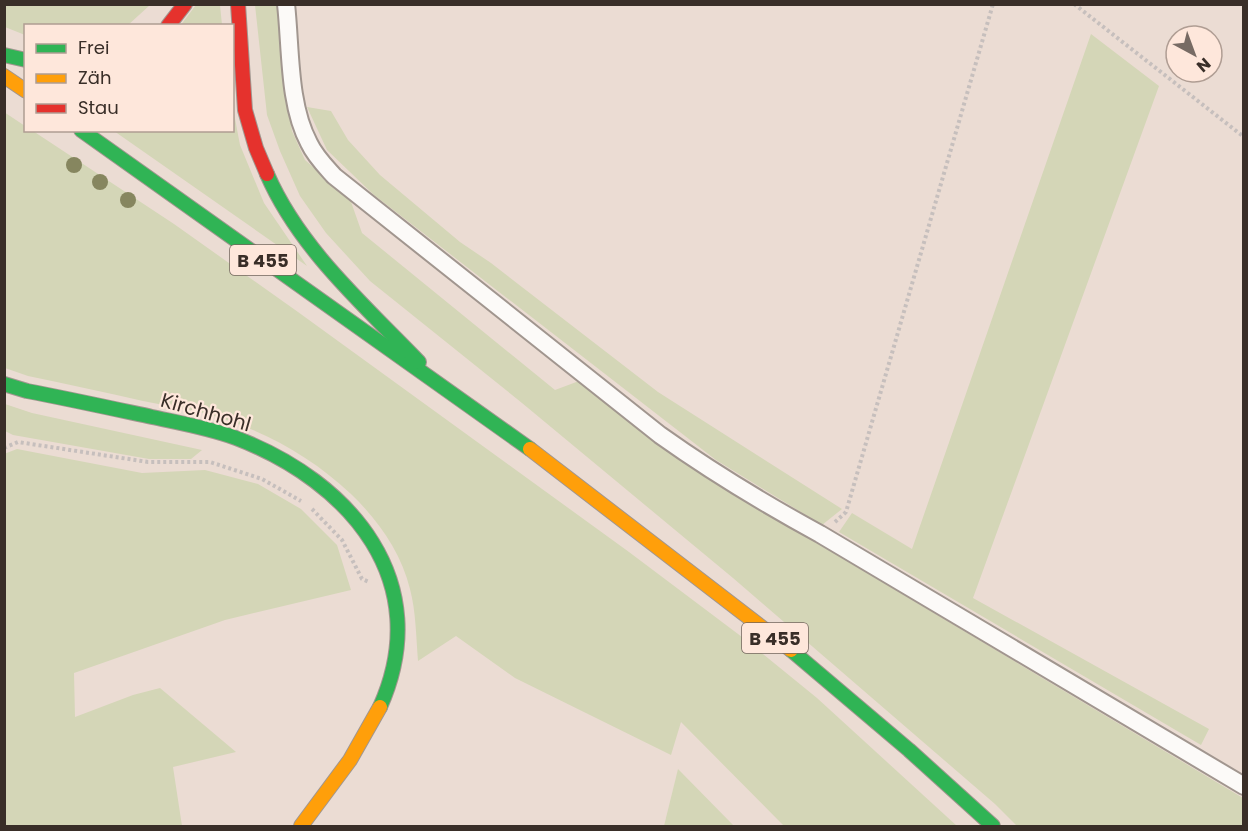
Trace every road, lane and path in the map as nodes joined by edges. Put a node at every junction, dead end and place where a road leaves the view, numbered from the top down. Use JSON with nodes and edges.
{"nodes":[{"id":1,"x":185,"y":4,"type":"edge"},
{"id":2,"x":238,"y":4,"type":"edge"},
{"id":3,"x":286,"y":4,"type":"edge"},
{"id":4,"x":993,"y":4,"type":"edge"},
{"id":5,"x":1074,"y":4,"type":"edge"},
{"id":6,"x":170,"y":24,"type":"edge"},
{"id":7,"x":4,"y":55,"type":"edge"},
{"id":8,"x":24,"y":60,"type":"edge"},
{"id":9,"x":4,"y":76,"type":"edge"},
{"id":10,"x":24,"y":90,"type":"edge"},
{"id":11,"x":84,"y":132,"type":"edge"},
{"id":12,"x":1244,"y":137,"type":"edge"},
{"id":13,"x":4,"y":384,"type":"edge"},
{"id":14,"x":446,"y":389,"type":"junction"},
{"id":15,"x":4,"y":448,"type":"edge"},
{"id":16,"x":820,"y":534,"type":"junction"},
{"id":17,"x":395,"y":593,"type":"junction"},
{"id":18,"x":1244,"y":786,"type":"edge"},
{"id":19,"x":302,"y":826,"type":"edge"},
{"id":20,"x":993,"y":826,"type":"edge"}],
"edges":[{"from":1,"to":6,"type":"main road"},
{"from":2,"to":14,"type":"main road"},
{"from":3,"to":16,"type":"street"},
{"from":4,"to":16,"type":"path"},
{"from":5,"to":12,"type":"path"},
{"from":7,"to":8,"type":"main road"},
{"from":9,"to":10,"type":"main road"},
{"from":11,"to":14,"type":"main road","number":"B 455"},
{"from":13,"to":17,"type":"main road","name":"Kirchhohl"},
{"from":14,"to":20,"type":"main road","number":"B 455"},
{"from":15,"to":17,"type":"path"},
{"from":16,"to":18,"type":"street"},
{"from":17,"to":19,"type":"main road","name":"Kirchhohl"}]}
